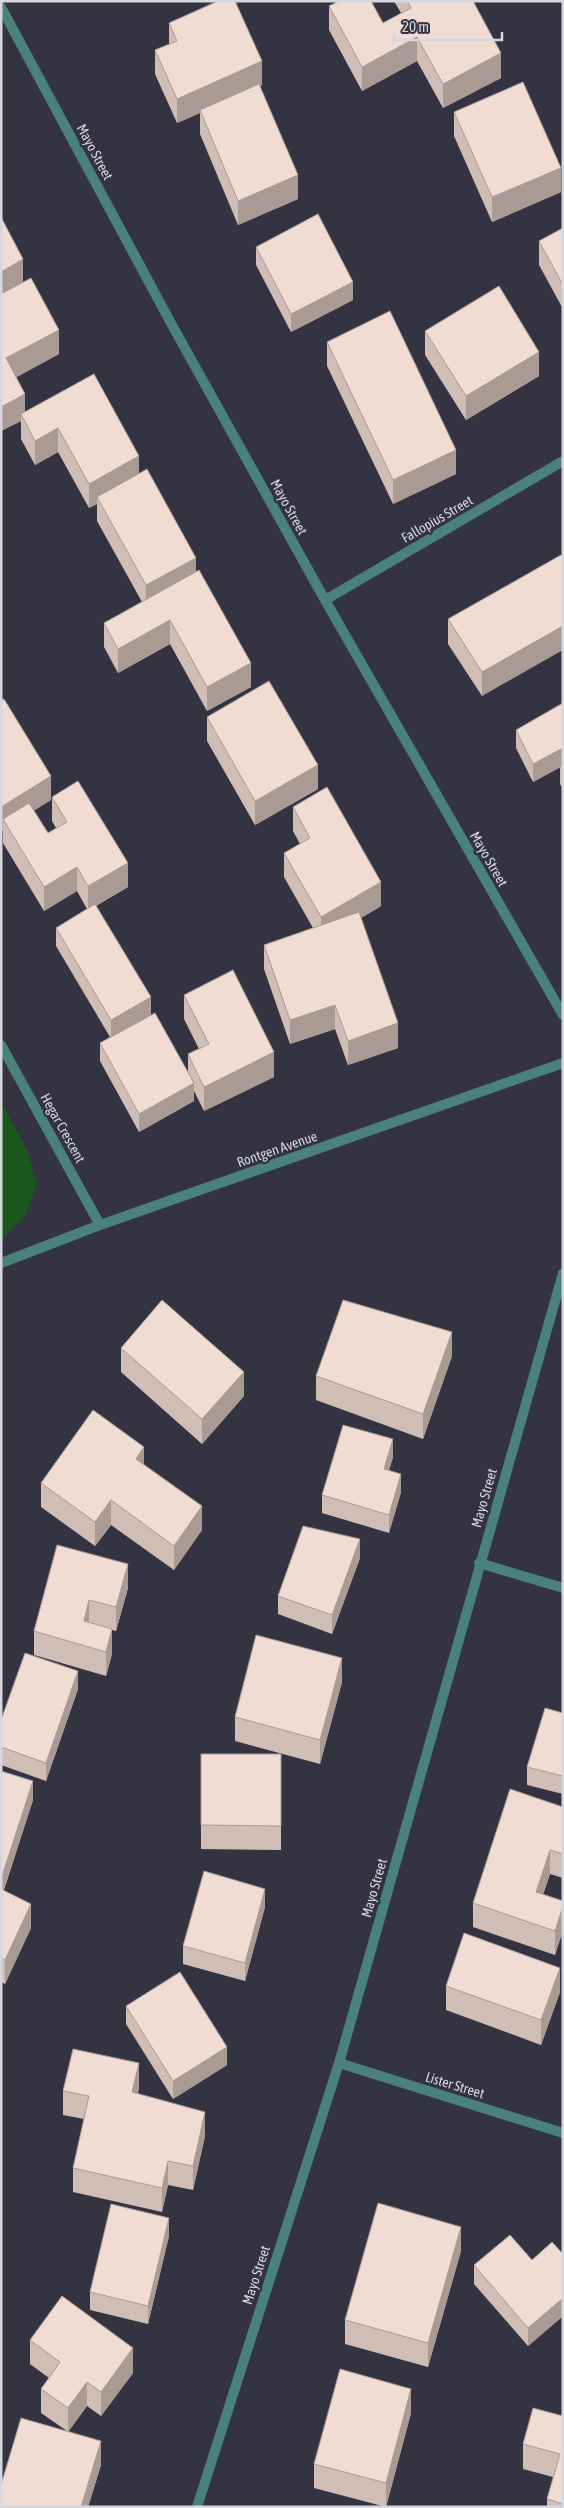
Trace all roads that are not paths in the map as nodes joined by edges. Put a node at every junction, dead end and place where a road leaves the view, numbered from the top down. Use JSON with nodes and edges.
{"nodes":[{"id":1,"x":1,"y":7,"type":"edge"},
{"id":2,"x":563,"y":461,"type":"edge"},
{"id":3,"x":325,"y":600,"type":"junction"},
{"id":4,"x":563,"y":1014,"type":"edge"},
{"id":5,"x":1,"y":1045,"type":"edge"},
{"id":6,"x":563,"y":1063,"type":"edge"},
{"id":7,"x":100,"y":1225,"type":"junction"},
{"id":8,"x":1,"y":1263,"type":"edge"},
{"id":9,"x":563,"y":1273,"type":"edge"},
{"id":10,"x":479,"y":1563,"type":"junction"},
{"id":11,"x":563,"y":1588,"type":"edge"},
{"id":12,"x":339,"y":2063,"type":"junction"},
{"id":13,"x":563,"y":2133,"type":"edge"},
{"id":14,"x":197,"y":2507,"type":"edge"}],
"edges":[{"from":1,"to":3,"type":"street","name":"Mayo Street"},
{"from":2,"to":3,"type":"street","name":"Fallopius Street"},
{"from":3,"to":4,"type":"street","name":"Mayo Street"},
{"from":5,"to":7,"type":"street","name":"Hegar Crescent"},
{"from":6,"to":7,"type":"street","name":"Rontgen Avenue"},
{"from":7,"to":8,"type":"street","name":"Rontgen Avenue"},
{"from":9,"to":10,"type":"street","name":"Mayo Street"},
{"from":10,"to":11,"type":"street"},
{"from":10,"to":12,"type":"street","name":"Mayo Street"},
{"from":12,"to":13,"type":"street","name":"Lister Street"},
{"from":12,"to":14,"type":"street","name":"Mayo Street"}]}
